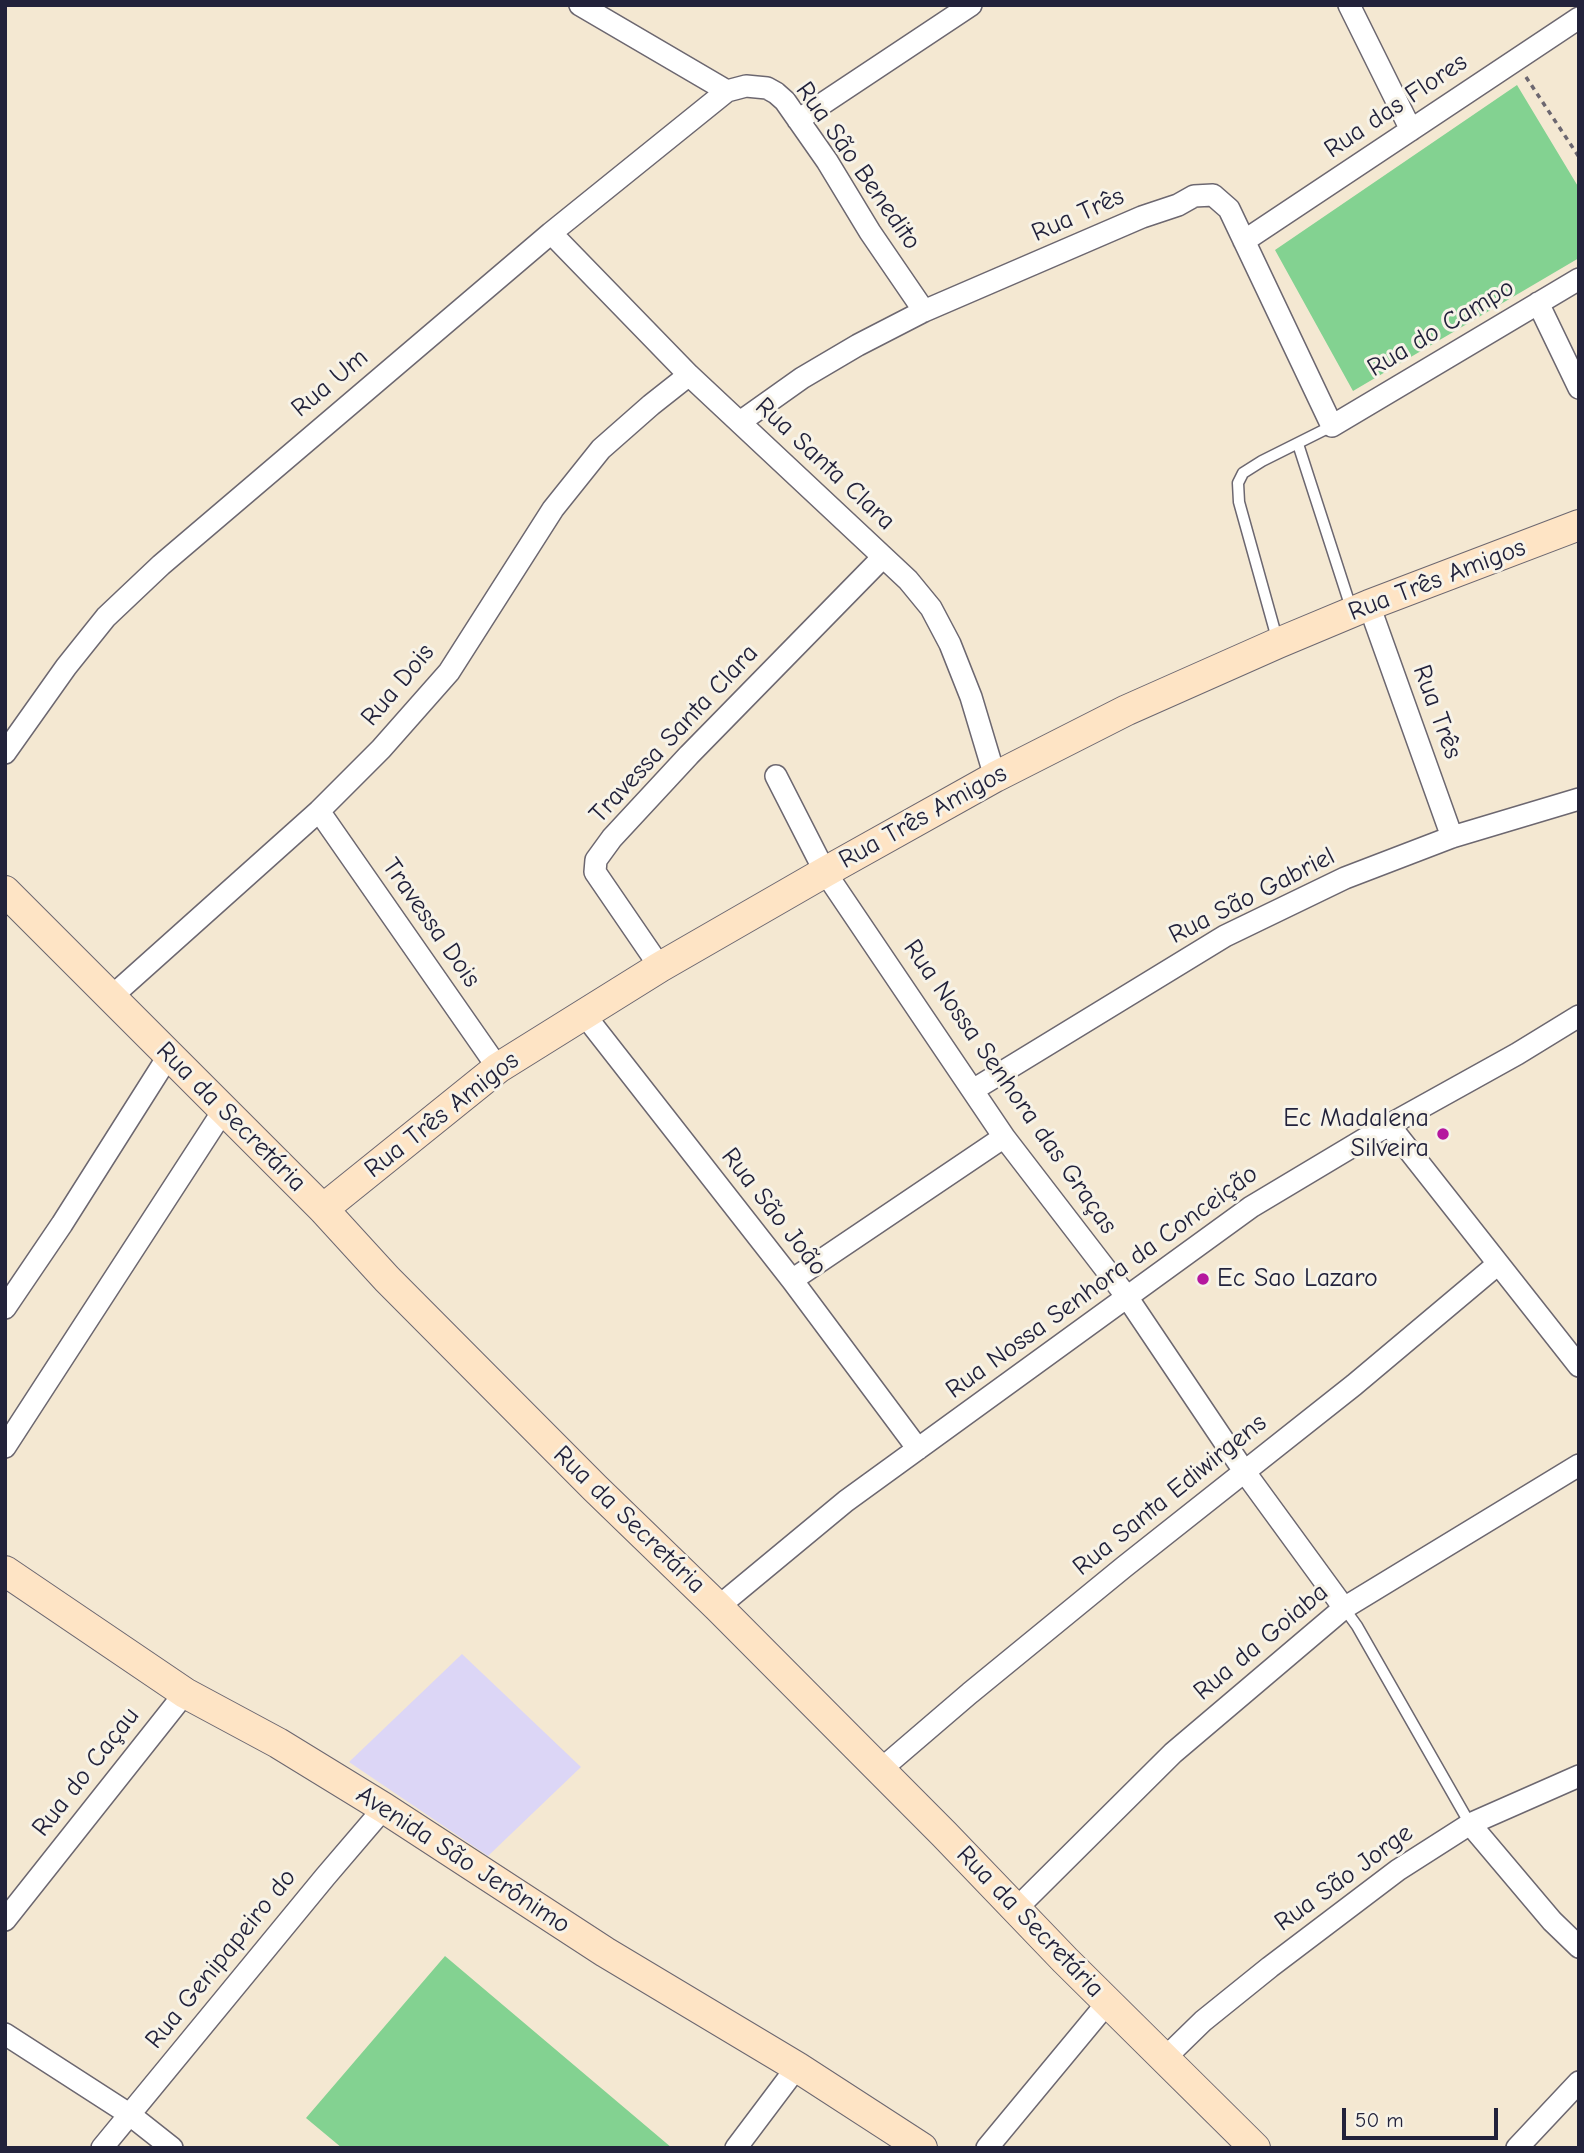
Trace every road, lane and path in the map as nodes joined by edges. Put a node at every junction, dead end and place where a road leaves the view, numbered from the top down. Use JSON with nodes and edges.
{"nodes":[{"id":1,"x":580,"y":5,"type":"edge"},
{"id":2,"x":971,"y":5,"type":"edge"},
{"id":3,"x":1349,"y":5,"type":"edge"},
{"id":4,"x":1579,"y":18,"type":"edge"},
{"id":5,"x":1516,"y":60,"type":"junction"},
{"id":6,"x":727,"y":90,"type":"junction"},
{"id":7,"x":798,"y":120,"type":"junction"},
{"id":8,"x":1410,"y":130,"type":"junction"},
{"id":9,"x":1579,"y":157,"type":"edge"},
{"id":10,"x":551,"y":233,"type":"junction"},
{"id":11,"x":1244,"y":241,"type":"junction"},
{"id":12,"x":1579,"y":279,"type":"edge"},
{"id":13,"x":1538,"y":303,"type":"junction"},
{"id":14,"x":924,"y":310,"type":"junction"},
{"id":15,"x":688,"y":375,"type":"junction"},
{"id":16,"x":1579,"y":388,"type":"edge"},
{"id":17,"x":740,"y":422,"type":"junction"},
{"id":18,"x":1332,"y":426,"type":"junction"},
{"id":19,"x":1298,"y":444,"type":"junction"},
{"id":20,"x":1579,"y":525,"type":"edge"},
{"id":21,"x":883,"y":557,"type":"junction"},
{"id":22,"x":1361,"y":609,"type":"junction"},
{"id":23,"x":1278,"y":643,"type":"junction"},
{"id":24,"x":5,"y":753,"type":"edge"},
{"id":25,"x":776,"y":776,"type":"dead end"},
{"id":26,"x":995,"y":777,"type":"junction"},
{"id":27,"x":1579,"y":799,"type":"edge"},
{"id":28,"x":319,"y":811,"type":"junction"},
{"id":29,"x":1452,"y":837,"type":"junction"},
{"id":30,"x":825,"y":872,"type":"junction"},
{"id":31,"x":5,"y":891,"type":"edge"},
{"id":32,"x":660,"y":967,"type":"junction"},
{"id":33,"x":110,"y":998,"type":"junction"},
{"id":34,"x":583,"y":1013,"type":"junction"},
{"id":35,"x":1579,"y":1016,"type":"edge"},
{"id":36,"x":169,"y":1055,"type":"junction"},
{"id":37,"x":498,"y":1068,"type":"junction"},
{"id":38,"x":973,"y":1090,"type":"junction"},
{"id":39,"x":223,"y":1111,"type":"junction"},
{"id":40,"x":1389,"y":1125,"type":"junction"},
{"id":41,"x":1004,"y":1137,"type":"junction"},
{"id":42,"x":323,"y":1209,"type":"junction"},
{"id":43,"x":1498,"y":1264,"type":"junction"},
{"id":44,"x":792,"y":1280,"type":"junction"},
{"id":45,"x":1127,"y":1297,"type":"junction"},
{"id":46,"x":5,"y":1308,"type":"edge"},
{"id":47,"x":1579,"y":1366,"type":"edge"},
{"id":48,"x":5,"y":1447,"type":"edge"},
{"id":49,"x":918,"y":1449,"type":"junction"},
{"id":50,"x":1579,"y":1465,"type":"edge"},
{"id":51,"x":1244,"y":1471,"type":"junction"},
{"id":52,"x":6,"y":1573,"type":"edge"},
{"id":53,"x":719,"y":1607,"type":"junction"},
{"id":54,"x":1344,"y":1608,"type":"junction"},
{"id":55,"x":185,"y":1693,"type":"junction"},
{"id":56,"x":879,"y":1771,"type":"junction"},
{"id":57,"x":1579,"y":1776,"type":"edge"},
{"id":58,"x":384,"y":1808,"type":"junction"},
{"id":59,"x":1470,"y":1824,"type":"junction"},
{"id":60,"x":1016,"y":1909,"type":"junction"},
{"id":61,"x":5,"y":1920,"type":"edge"},
{"id":62,"x":1579,"y":1947,"type":"edge"},
{"id":63,"x":1108,"y":2002,"type":"junction"},
{"id":64,"x":5,"y":2034,"type":"edge"},
{"id":65,"x":1164,"y":2059,"type":"junction"},
{"id":66,"x":797,"y":2067,"type":"junction"},
{"id":67,"x":1579,"y":2082,"type":"edge"},
{"id":68,"x":129,"y":2114,"type":"junction"},
{"id":69,"x":102,"y":2148,"type":"edge"},
{"id":70,"x":172,"y":2148,"type":"edge"},
{"id":71,"x":736,"y":2148,"type":"edge"},
{"id":72,"x":922,"y":2148,"type":"edge"},
{"id":73,"x":987,"y":2148,"type":"edge"},
{"id":74,"x":1255,"y":2148,"type":"edge"},
{"id":75,"x":1517,"y":2148,"type":"edge"}],
"edges":[{"from":1,"to":6,"type":"street"},
{"from":2,"to":7,"type":"street"},
{"from":3,"to":8,"type":"street"},
{"from":4,"to":5,"type":"street","name":"Rua das Flores"},
{"from":5,"to":8,"type":"street","name":"Rua das Flores"},
{"from":5,"to":9,"type":"path"},
{"from":6,"to":7,"type":"street","name":"Rua São Benedito"},
{"from":6,"to":10,"type":"street","name":"Rua Um"},
{"from":7,"to":14,"type":"street","name":"Rua São Benedito"},
{"from":8,"to":11,"type":"street","name":"Rua das Flores"},
{"from":10,"to":15,"type":"street","name":"Rua Santa Clara"},
{"from":10,"to":24,"type":"street","name":"Rua Um"},
{"from":11,"to":14,"type":"street","name":"Rua Três"},
{"from":11,"to":18,"type":"street","name":"Rua Três"},
{"from":12,"to":13,"type":"street","name":"Rua do Campo"},
{"from":13,"to":16,"type":"street"},
{"from":13,"to":18,"type":"street","name":"Rua do Campo"},
{"from":14,"to":17,"type":"street","name":"Rua Três"},
{"from":15,"to":17,"type":"street","name":"Rua Santa Clara"},
{"from":15,"to":28,"type":"street","name":"Rua Dois"},
{"from":17,"to":21,"type":"street","name":"Rua Santa Clara"},
{"from":18,"to":19,"type":"lane"},
{"from":19,"to":22,"type":"lane"},
{"from":19,"to":23,"type":"lane"},
{"from":20,"to":22,"type":"street","name":"Rua Três Amigos"},
{"from":21,"to":26,"type":"street","name":"Rua Santa Clara"},
{"from":21,"to":32,"type":"street","name":"Travessa Santa Clara"},
{"from":22,"to":23,"type":"street","name":"Rua Três Amigos"},
{"from":22,"to":29,"type":"street","name":"Rua Três"},
{"from":23,"to":26,"type":"street","name":"Rua Três Amigos"},
{"from":25,"to":30,"type":"street","name":"Rua Nossa Senhora das Graças"},
{"from":26,"to":30,"type":"street","name":"Rua Três Amigos"},
{"from":27,"to":29,"type":"street","name":"Rua São Gabriel"},
{"from":28,"to":33,"type":"street","name":"Rua Dois"},
{"from":28,"to":37,"type":"street","name":"Travessa Dois"},
{"from":29,"to":38,"type":"street","name":"Rua São Gabriel"},
{"from":30,"to":32,"type":"street","name":"Rua Três Amigos"},
{"from":30,"to":38,"type":"street","name":"Rua Nossa Senhora das Graças"},
{"from":31,"to":33,"type":"street","name":"Rua da Secretária"},
{"from":32,"to":34,"type":"street","name":"Rua Três Amigos"},
{"from":33,"to":36,"type":"street","name":"Rua da Secretária"},
{"from":34,"to":37,"type":"street","name":"Rua Três Amigos"},
{"from":34,"to":44,"type":"street","name":"Rua São João"},
{"from":35,"to":40,"type":"street","name":"Rua Nossa Senhora da Conceição"},
{"from":36,"to":39,"type":"street","name":"Rua da Secretária"},
{"from":36,"to":46,"type":"street"},
{"from":37,"to":42,"type":"street","name":"Rua Três Amigos"},
{"from":38,"to":41,"type":"street","name":"Rua Nossa Senhora das Graças"},
{"from":39,"to":42,"type":"street","name":"Rua da Secretária"},
{"from":39,"to":48,"type":"street"},
{"from":40,"to":43,"type":"street"},
{"from":40,"to":45,"type":"street","name":"Rua Nossa Senhora da Conceição"},
{"from":41,"to":44,"type":"street"},
{"from":41,"to":45,"type":"street","name":"Rua Nossa Senhora das Graças"},
{"from":42,"to":53,"type":"street","name":"Rua da Secretária"},
{"from":43,"to":47,"type":"street"},
{"from":43,"to":51,"type":"street","name":"Rua Santa Ediwirgens"},
{"from":44,"to":49,"type":"street","name":"Rua São João"},
{"from":45,"to":49,"type":"street","name":"Rua Nossa Senhora da Conceição"},
{"from":45,"to":51,"type":"street","name":"Rua Nossa Senhora das Graças"},
{"from":49,"to":53,"type":"street","name":"Rua Nossa Senhora da Conceição"},
{"from":50,"to":54,"type":"street","name":"Rua da Goiaba"},
{"from":51,"to":54,"type":"street","name":"Rua Nossa Senhora das Graças"},
{"from":51,"to":56,"type":"street","name":"Rua Santa Ediwirgens"},
{"from":52,"to":55,"type":"street","name":"Avenida São Jerônimo"},
{"from":53,"to":56,"type":"street","name":"Rua da Secretária"},
{"from":54,"to":59,"type":"lane"},
{"from":54,"to":60,"type":"street","name":"Rua da Goiaba"},
{"from":55,"to":58,"type":"street","name":"Avenida São Jerônimo"},
{"from":55,"to":61,"type":"street","name":"Rua do Caçau"},
{"from":56,"to":60,"type":"street","name":"Rua da Secretária"},
{"from":57,"to":59,"type":"street","name":"Rua São Jorge"},
{"from":58,"to":66,"type":"street","name":"Avenida São Jerônimo"},
{"from":58,"to":68,"type":"street","name":"Rua Genipapeiro do"},
{"from":59,"to":62,"type":"street"},
{"from":59,"to":65,"type":"street","name":"Rua São Jorge"},
{"from":60,"to":63,"type":"street","name":"Rua da Secretária"},
{"from":63,"to":65,"type":"street","name":"Rua da Secretária"},
{"from":63,"to":73,"type":"street"},
{"from":64,"to":68,"type":"street"},
{"from":65,"to":74,"type":"street","name":"Rua da Secretária"},
{"from":66,"to":71,"type":"street"},
{"from":66,"to":72,"type":"street","name":"Avenida São Jerônimo"},
{"from":67,"to":75,"type":"street"},
{"from":68,"to":69,"type":"street","name":"Rua Genipapeiro do"},
{"from":68,"to":70,"type":"street"}]}
